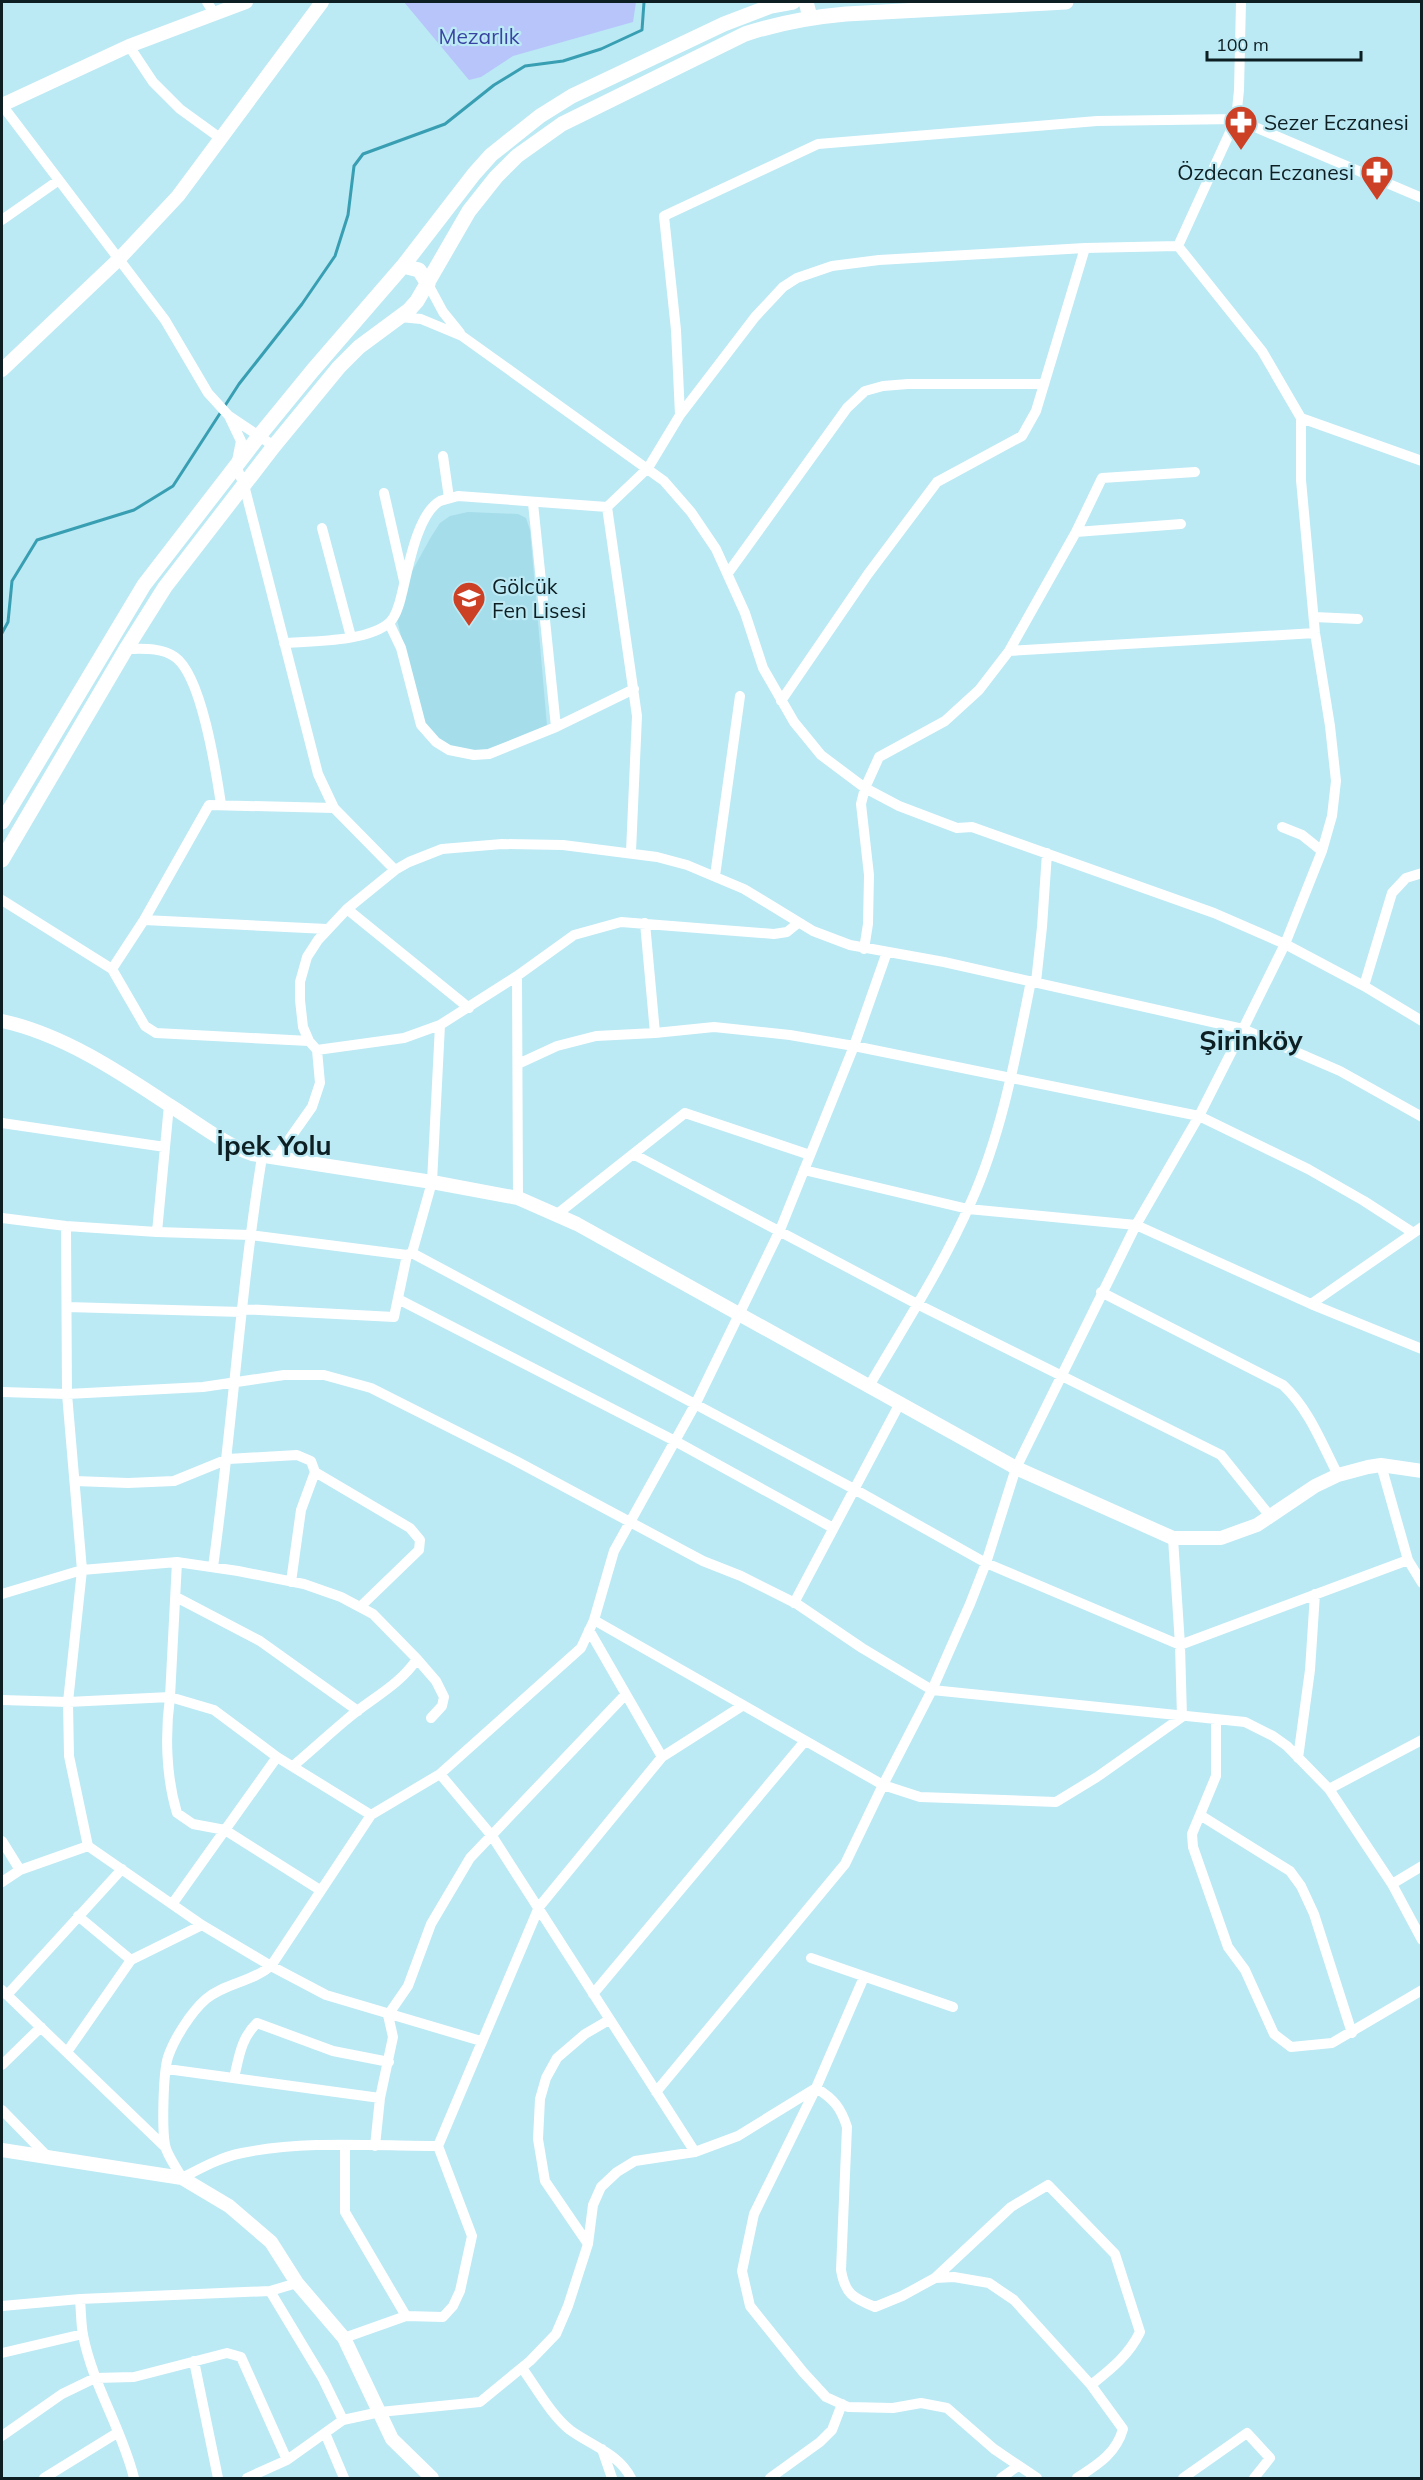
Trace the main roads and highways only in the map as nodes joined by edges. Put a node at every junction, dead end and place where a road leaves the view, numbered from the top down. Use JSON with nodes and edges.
{"nodes":[{"id":1,"x":794,"y":2,"type":"edge"},
{"id":2,"x":806,"y":2,"type":"edge"},
{"id":3,"x":1066,"y":2,"type":"edge"},
{"id":4,"x":844,"y":8,"type":"edge"},
{"id":5,"x":810,"y":17,"type":"junction"},
{"id":6,"x":403,"y":266,"type":"junction"},
{"id":7,"x":428,"y":284,"type":"junction"},
{"id":8,"x":379,"y":294,"type":"junction"},
{"id":9,"x":399,"y":317,"type":"junction"},
{"id":10,"x":2,"y":822,"type":"edge"},
{"id":11,"x":2,"y":860,"type":"edge"}],
"edges":[{"from":1,"to":6,"type":"main road"},
{"from":2,"to":5,"type":"main road"},
{"from":3,"to":4,"type":"main road"},
{"from":4,"to":5,"type":"main road"},
{"from":5,"to":7,"type":"main road"},
{"from":6,"to":7,"type":"main road"},
{"from":6,"to":8,"type":"main road"},
{"from":7,"to":9,"type":"main road"},
{"from":8,"to":9,"type":"main road"},
{"from":8,"to":10,"type":"main road"},
{"from":9,"to":11,"type":"main road"}]}
